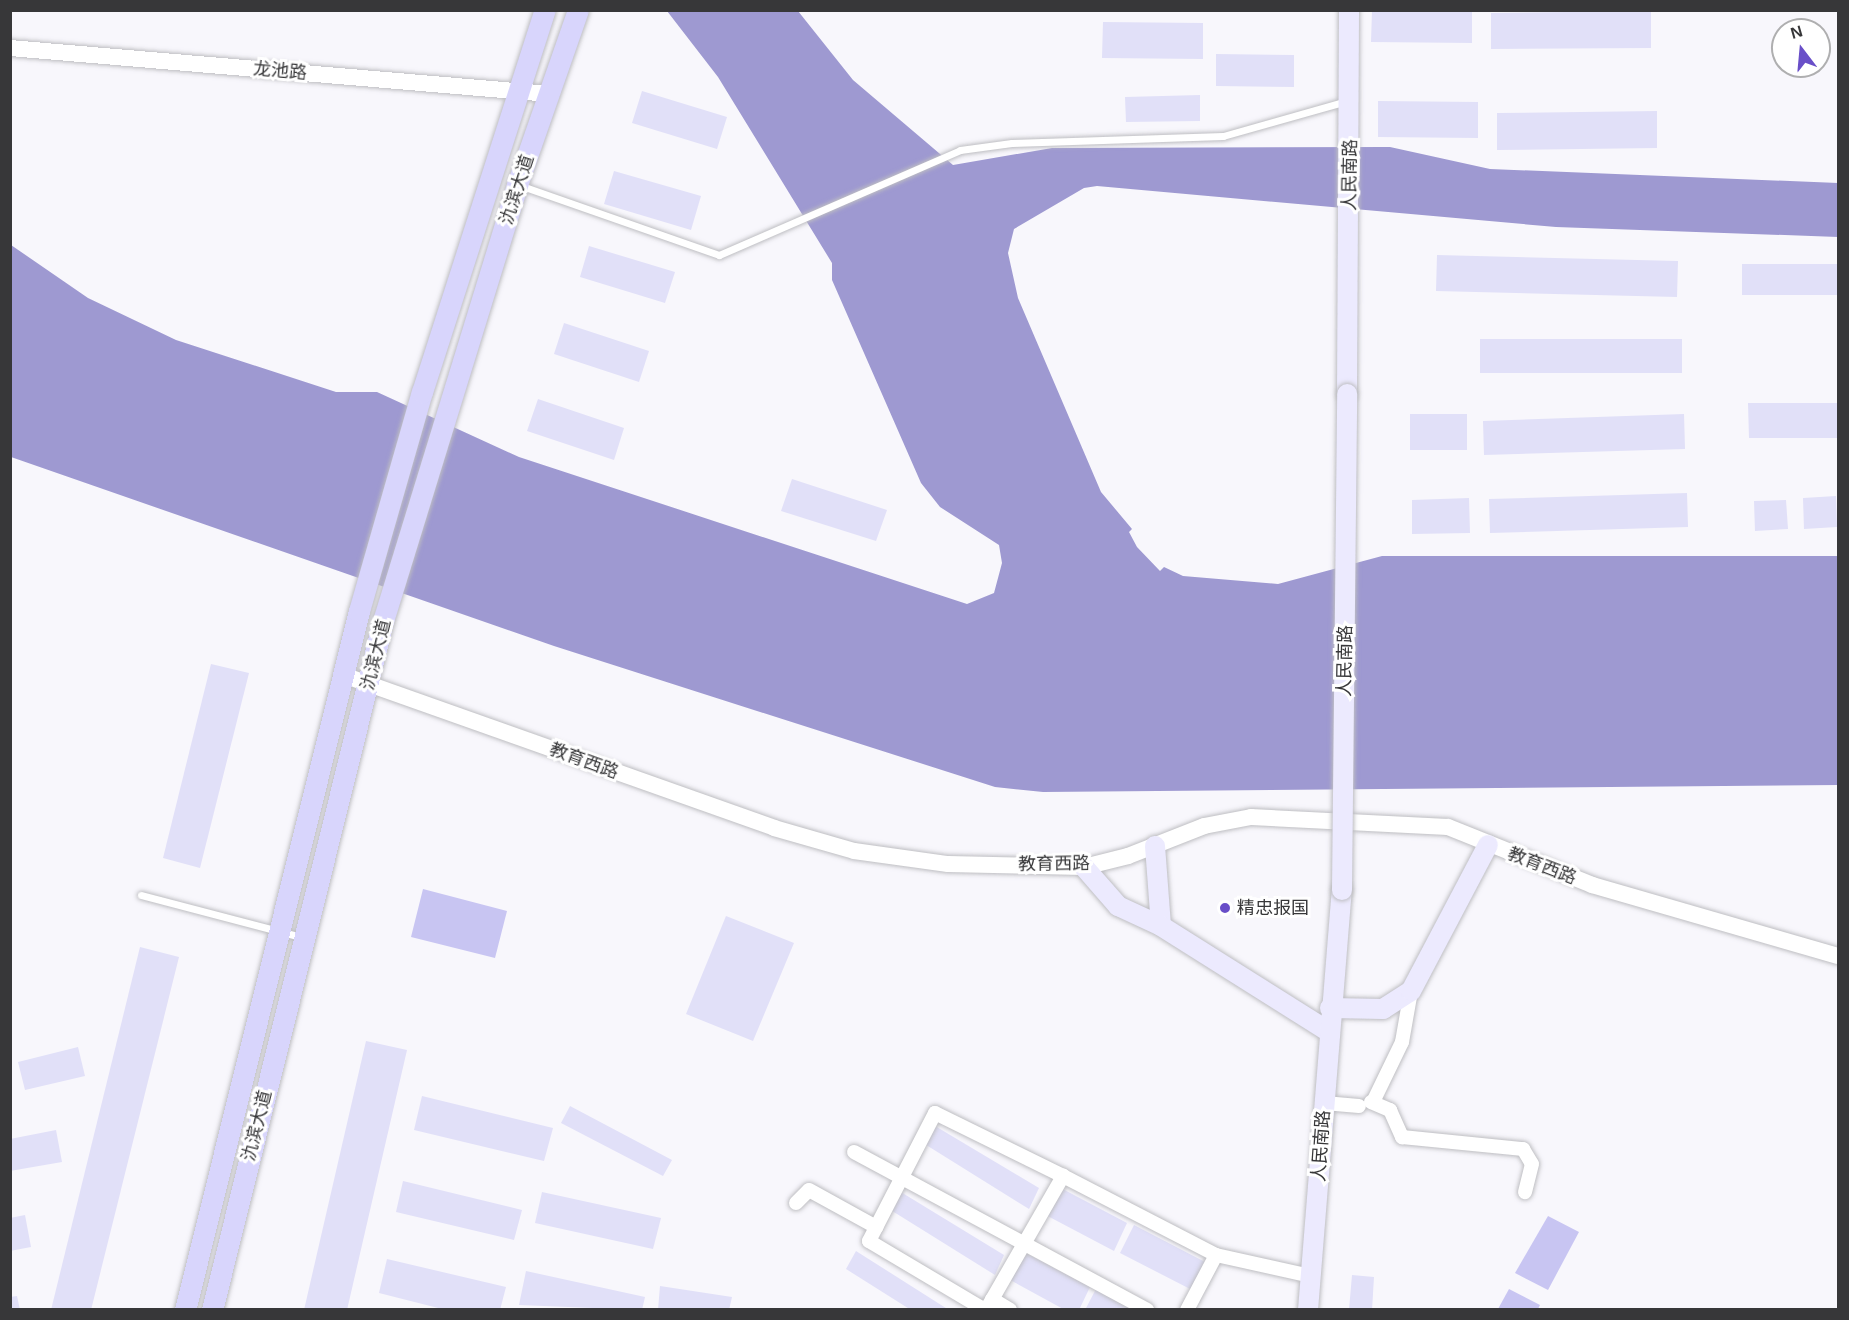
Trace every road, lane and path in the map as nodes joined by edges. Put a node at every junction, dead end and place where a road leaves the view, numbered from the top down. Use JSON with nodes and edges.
{"nodes":[{"id":1,"x":545,"y":10,"type":"edge"},
{"id":2,"x":578,"y":10,"type":"edge"},
{"id":3,"x":1349,"y":10,"type":"edge"},
{"id":4,"x":10,"y":48,"type":"edge"},
{"id":5,"x":519,"y":92,"type":"junction"},
{"id":6,"x":550,"y":94,"type":"junction"},
{"id":7,"x":1350,"y":100,"type":"junction"},
{"id":8,"x":517,"y":185,"type":"junction"},
{"id":9,"x":343,"y":675,"type":"junction"},
{"id":10,"x":369,"y":683,"type":"junction"},
{"id":11,"x":1488,"y":845,"type":"junction"},
{"id":12,"x":1155,"y":846,"type":"junction"},
{"id":13,"x":1084,"y":867,"type":"junction"},
{"id":14,"x":141,"y":895,"type":"dead end"},
{"id":15,"x":1161,"y":926,"type":"junction"},
{"id":16,"x":279,"y":931,"type":"junction"},
{"id":17,"x":303,"y":938,"type":"junction"},
{"id":18,"x":1839,"y":956,"type":"edge"},
{"id":19,"x":1411,"y":991,"type":"junction"},
{"id":20,"x":1330,"y":1008,"type":"junction"},
{"id":21,"x":1328,"y":1031,"type":"junction"},
{"id":22,"x":1324,"y":1103,"type":"junction"},
{"id":23,"x":1368,"y":1104,"type":"junction"},
{"id":24,"x":854,"y":1152,"type":"dead end"},
{"id":25,"x":1063,"y":1176,"type":"junction"},
{"id":26,"x":903,"y":1178,"type":"junction"},
{"id":27,"x":1526,"y":1192,"type":"dead end"},
{"id":28,"x":796,"y":1203,"type":"dead end"},
{"id":29,"x":876,"y":1227,"type":"junction"},
{"id":30,"x":1025,"y":1244,"type":"junction"},
{"id":31,"x":1215,"y":1255,"type":"junction"},
{"id":32,"x":1311,"y":1276,"type":"junction"},
{"id":33,"x":987,"y":1306,"type":"edge"},
{"id":34,"x":185,"y":1310,"type":"edge"},
{"id":35,"x":212,"y":1310,"type":"edge"},
{"id":36,"x":1010,"y":1310,"type":"edge"},
{"id":37,"x":1147,"y":1310,"type":"edge"},
{"id":38,"x":1187,"y":1310,"type":"edge"},
{"id":39,"x":1308,"y":1310,"type":"edge"}],
"edges":[{"from":1,"to":5,"type":"main road","name":"氿滨大道"},
{"from":2,"to":6,"type":"main road","name":"氿滨大道"},
{"from":3,"to":7,"type":"main road","name":"人民南路"},
{"from":4,"to":5,"type":"street","name":"龙池路"},
{"from":5,"to":6,"type":"street","name":"龙池路"},
{"from":5,"to":9,"type":"main road","name":"氿滨大道"},
{"from":6,"to":8,"type":"main road","name":"氿滨大道"},
{"from":7,"to":8,"type":"lane"},
{"from":7,"to":20,"type":"main road","name":"人民南路","bridge":true},
{"from":8,"to":10,"type":"main road","name":"氿滨大道"},
{"from":9,"to":10,"type":"street","name":"教育西路"},
{"from":9,"to":16,"type":"main road","name":"氿滨大道"},
{"from":10,"to":13,"type":"street","name":"教育西路"},
{"from":10,"to":17,"type":"main road","name":"氿滨大道"},
{"from":11,"to":12,"type":"street","name":"教育西路"},
{"from":11,"to":18,"type":"street","name":"教育西路"},
{"from":11,"to":19,"type":"main road"},
{"from":12,"to":13,"type":"street","name":"教育西路"},
{"from":12,"to":15,"type":"main road"},
{"from":13,"to":15,"type":"main road"},
{"from":14,"to":16,"type":"lane"},
{"from":15,"to":21,"type":"main road"},
{"from":16,"to":17,"type":"lane"},
{"from":16,"to":34,"type":"main road","name":"氿滨大道"},
{"from":17,"to":35,"type":"main road","name":"氿滨大道"},
{"from":19,"to":20,"type":"main road"},
{"from":19,"to":23,"type":"street"},
{"from":20,"to":21,"type":"main road","name":"人民南路"},
{"from":21,"to":22,"type":"main road","name":"人民南路"},
{"from":22,"to":23,"type":"street"},
{"from":22,"to":32,"type":"main road","name":"人民南路"},
{"from":23,"to":27,"type":"street"},
{"from":24,"to":26,"type":"street"},
{"from":25,"to":26,"type":"street"},
{"from":25,"to":30,"type":"street"},
{"from":25,"to":31,"type":"street"},
{"from":26,"to":29,"type":"street"},
{"from":26,"to":30,"type":"street"},
{"from":28,"to":29,"type":"street"},
{"from":29,"to":33,"type":"street"},
{"from":30,"to":33,"type":"street"},
{"from":30,"to":37,"type":"street"},
{"from":31,"to":32,"type":"street"},
{"from":31,"to":38,"type":"street"},
{"from":32,"to":39,"type":"main road","name":"人民南路"},
{"from":33,"to":36,"type":"street"}]}
